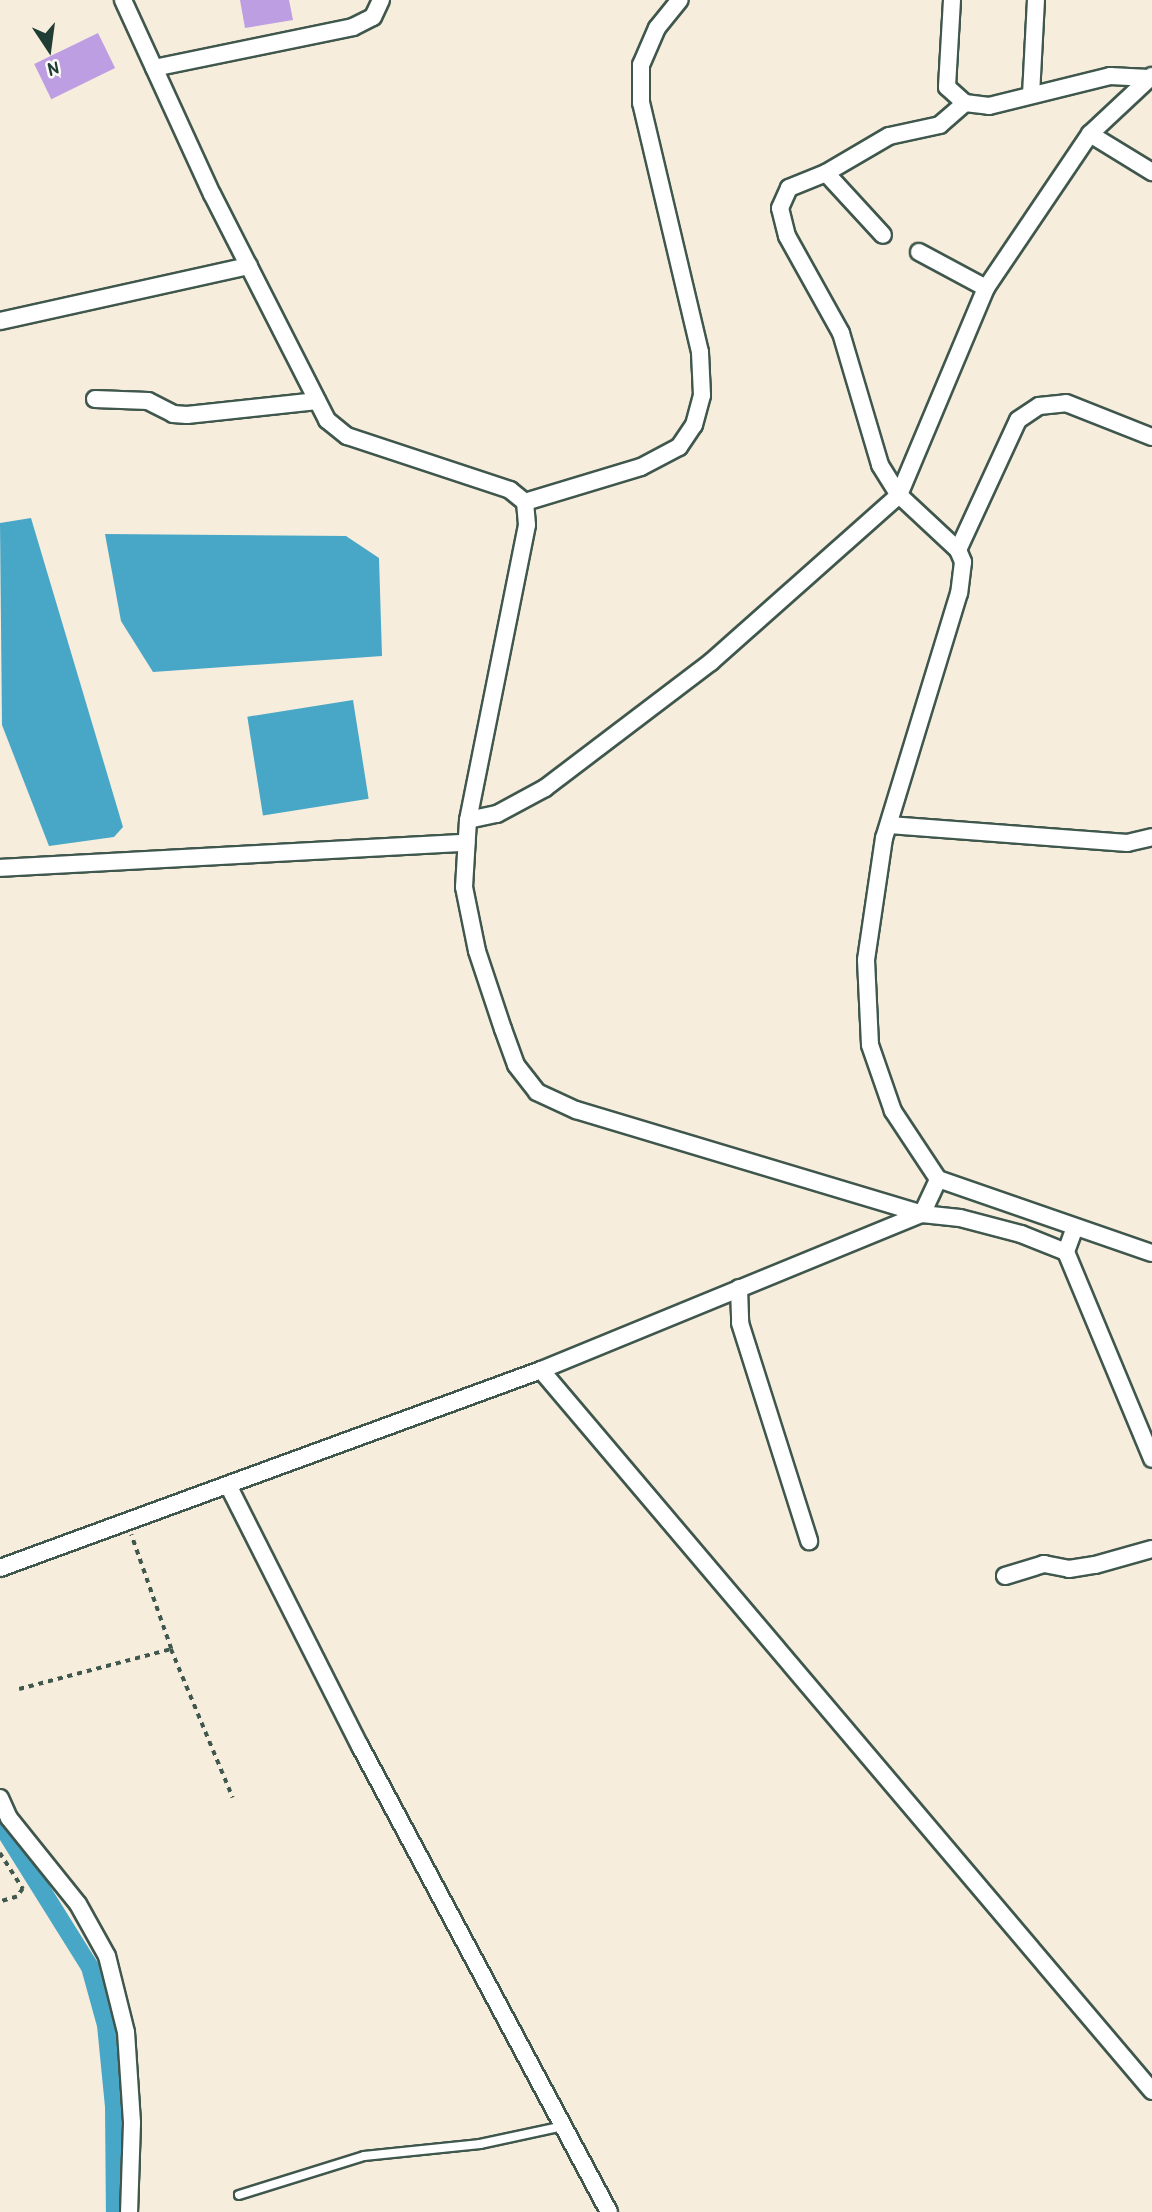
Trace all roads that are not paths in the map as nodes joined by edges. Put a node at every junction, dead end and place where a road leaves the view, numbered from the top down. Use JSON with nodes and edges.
{"nodes":[{"id":1,"x":123,"y":0,"type":"edge"},
{"id":2,"x":381,"y":0,"type":"edge"},
{"id":3,"x":680,"y":0,"type":"edge"},
{"id":4,"x":952,"y":0,"type":"edge"},
{"id":5,"x":1036,"y":0,"type":"edge"},
{"id":6,"x":154,"y":68,"type":"junction"},
{"id":7,"x":1151,"y":77,"type":"edge"},
{"id":8,"x":1031,"y":95,"type":"junction"},
{"id":9,"x":965,"y":103,"type":"junction"},
{"id":10,"x":1090,"y":134,"type":"junction"},
{"id":11,"x":1152,"y":172,"type":"edge"},
{"id":12,"x":827,"y":173,"type":"junction"},
{"id":13,"x":883,"y":234,"type":"dead end"},
{"id":14,"x":919,"y":252,"type":"dead end"},
{"id":15,"x":248,"y":266,"type":"junction"},
{"id":16,"x":986,"y":288,"type":"junction"},
{"id":17,"x":0,"y":321,"type":"edge"},
{"id":18,"x":95,"y":399,"type":"dead end"},
{"id":19,"x":317,"y":401,"type":"junction"},
{"id":20,"x":1152,"y":437,"type":"edge"},
{"id":21,"x":899,"y":495,"type":"junction"},
{"id":22,"x":525,"y":502,"type":"junction"},
{"id":23,"x":958,"y":550,"type":"junction"},
{"id":24,"x":468,"y":820,"type":"junction"},
{"id":25,"x":889,"y":825,"type":"junction"},
{"id":26,"x":1152,"y":837,"type":"edge"},
{"id":27,"x":466,"y":843,"type":"junction"},
{"id":28,"x":0,"y":868,"type":"edge"},
{"id":29,"x":938,"y":1179,"type":"junction"},
{"id":30,"x":922,"y":1213,"type":"junction"},
{"id":31,"x":1076,"y":1227,"type":"junction"},
{"id":32,"x":1066,"y":1252,"type":"junction"},
{"id":33,"x":1152,"y":1253,"type":"edge"},
{"id":34,"x":739,"y":1288,"type":"junction"},
{"id":35,"x":541,"y":1370,"type":"junction"},
{"id":36,"x":1152,"y":1459,"type":"edge"},
{"id":37,"x":229,"y":1487,"type":"junction"},
{"id":38,"x":809,"y":1541,"type":"dead end"},
{"id":39,"x":1152,"y":1549,"type":"edge"},
{"id":40,"x":0,"y":1567,"type":"edge"},
{"id":41,"x":1005,"y":1576,"type":"dead end"},
{"id":42,"x":0,"y":1798,"type":"edge"},
{"id":43,"x":1152,"y":2091,"type":"edge"},
{"id":44,"x":562,"y":2126,"type":"junction"},
{"id":45,"x":239,"y":2195,"type":"dead end"},
{"id":46,"x":129,"y":2212,"type":"edge"},
{"id":47,"x":608,"y":2212,"type":"edge"}],
"edges":[{"from":1,"to":6,"type":"street"},
{"from":2,"to":6,"type":"street"},
{"from":3,"to":22,"type":"street"},
{"from":4,"to":9,"type":"street"},
{"from":5,"to":8,"type":"street"},
{"from":6,"to":15,"type":"street"},
{"from":7,"to":8,"type":"street"},
{"from":7,"to":10,"type":"street"},
{"from":8,"to":9,"type":"street"},
{"from":9,"to":12,"type":"street"},
{"from":10,"to":11,"type":"street"},
{"from":10,"to":16,"type":"street"},
{"from":12,"to":13,"type":"street"},
{"from":12,"to":21,"type":"street"},
{"from":14,"to":16,"type":"street"},
{"from":15,"to":17,"type":"street"},
{"from":15,"to":19,"type":"street"},
{"from":16,"to":21,"type":"street"},
{"from":18,"to":19,"type":"street"},
{"from":19,"to":22,"type":"street"},
{"from":20,"to":23,"type":"street"},
{"from":21,"to":23,"type":"street"},
{"from":21,"to":24,"type":"street"},
{"from":22,"to":24,"type":"street"},
{"from":23,"to":25,"type":"street"},
{"from":24,"to":27,"type":"street"},
{"from":25,"to":26,"type":"street"},
{"from":25,"to":29,"type":"street"},
{"from":27,"to":28,"type":"street"},
{"from":27,"to":30,"type":"street"},
{"from":29,"to":30,"type":"street"},
{"from":29,"to":31,"type":"street"},
{"from":30,"to":32,"type":"street"},
{"from":30,"to":34,"type":"street"},
{"from":31,"to":32,"type":"street"},
{"from":31,"to":33,"type":"street"},
{"from":32,"to":36,"type":"street"},
{"from":34,"to":35,"type":"street"},
{"from":34,"to":38,"type":"street"},
{"from":35,"to":37,"type":"street"},
{"from":35,"to":43,"type":"street"},
{"from":37,"to":40,"type":"street"},
{"from":37,"to":44,"type":"street"},
{"from":39,"to":41,"type":"street"},
{"from":42,"to":46,"type":"street"},
{"from":44,"to":45,"type":"lane"},
{"from":44,"to":47,"type":"street"}]}
